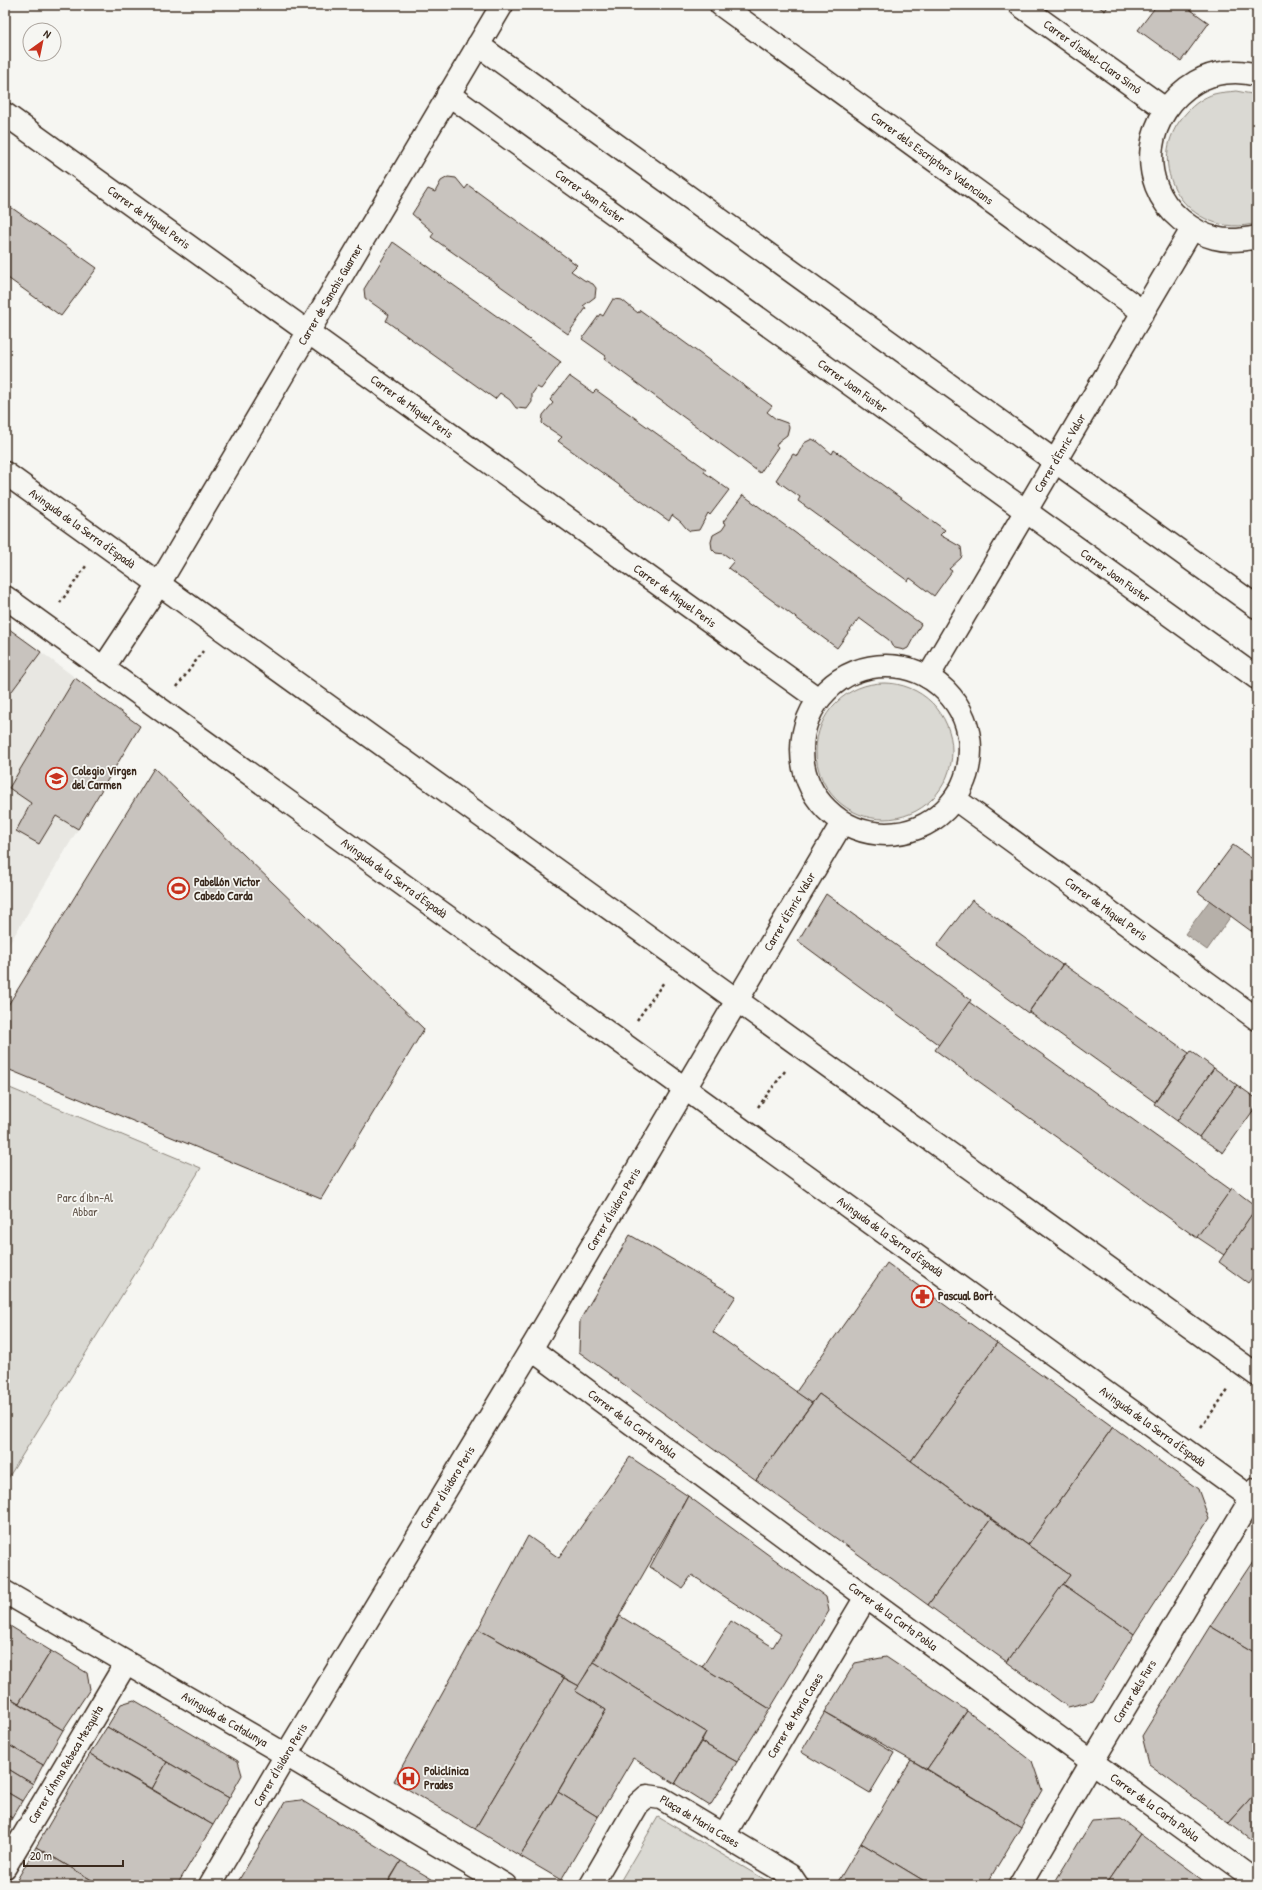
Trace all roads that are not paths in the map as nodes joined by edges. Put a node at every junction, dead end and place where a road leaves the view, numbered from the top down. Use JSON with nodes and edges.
{"nodes":[{"id":1,"x":502,"y":5,"type":"edge"},
{"id":2,"x":721,"y":5,"type":"edge"},
{"id":3,"x":1020,"y":5,"type":"edge"},
{"id":4,"x":478,"y":45,"type":"junction"},
{"id":5,"x":1257,"y":75,"type":"edge"},
{"id":6,"x":448,"y":94,"type":"junction"},
{"id":7,"x":1165,"y":109,"type":"junction"},
{"id":8,"x":5,"y":114,"type":"edge"},
{"id":9,"x":1192,"y":229,"type":"junction"},
{"id":10,"x":1257,"y":237,"type":"edge"},
{"id":11,"x":1143,"y":312,"type":"junction"},
{"id":12,"x":307,"y":333,"type":"junction"},
{"id":13,"x":1055,"y":462,"type":"junction"},
{"id":14,"x":5,"y":473,"type":"edge"},
{"id":15,"x":1026,"y":511,"type":"junction"},
{"id":16,"x":159,"y":584,"type":"junction"},
{"id":17,"x":5,"y":597,"type":"edge"},
{"id":18,"x":1257,"y":607,"type":"edge"},
{"id":19,"x":104,"y":668,"type":"junction"},
{"id":20,"x":928,"y":677,"type":"junction"},
{"id":21,"x":1257,"y":678,"type":"edge"},
{"id":22,"x":818,"y":699,"type":"junction"},
{"id":23,"x":955,"y":799,"type":"junction"},
{"id":24,"x":842,"y":823,"type":"junction"},
{"id":25,"x":737,"y":1000,"type":"junction"},
{"id":26,"x":1257,"y":1019,"type":"edge"},
{"id":27,"x":683,"y":1089,"type":"junction"},
{"id":28,"x":531,"y":1349,"type":"junction"},
{"id":29,"x":1251,"y":1371,"type":"edge"},
{"id":30,"x":1255,"y":1496,"type":"edge"},
{"id":31,"x":5,"y":1592,"type":"edge"},
{"id":32,"x":866,"y":1597,"type":"junction"},
{"id":33,"x":126,"y":1663,"type":"junction"},
{"id":34,"x":286,"y":1755,"type":"junction"},
{"id":35,"x":1092,"y":1762,"type":"junction"},
{"id":36,"x":724,"y":1835,"type":"junction"},
{"id":37,"x":5,"y":1867,"type":"edge"},
{"id":38,"x":1257,"y":1882,"type":"edge"},
{"id":39,"x":210,"y":1885,"type":"edge"},
{"id":40,"x":505,"y":1885,"type":"edge"},
{"id":41,"x":591,"y":1885,"type":"edge"},
{"id":42,"x":798,"y":1885,"type":"edge"},
{"id":43,"x":1020,"y":1885,"type":"edge"}],
"edges":[{"from":1,"to":4,"type":"street","name":"Carrer de Sanchis Guarner"},
{"from":2,"to":11,"type":"street","name":"Carrer dels Escriptors Valencians"},
{"from":3,"to":7,"type":"street","name":"Carrer d'Isabel-Clara Simó"},
{"from":4,"to":6,"type":"street","name":"Carrer de Sanchis Guarner"},
{"from":4,"to":13,"type":"street"},
{"from":5,"to":7,"type":"street"},
{"from":6,"to":12,"type":"street","name":"Carrer de Sanchis Guarner"},
{"from":6,"to":15,"type":"street","name":"Carrer Joan Fuster"},
{"from":7,"to":9,"type":"street"},
{"from":8,"to":12,"type":"street","name":"Carrer de Miquel Peris"},
{"from":9,"to":10,"type":"street"},
{"from":9,"to":11,"type":"street","name":"Carrer d'Enric Valor"},
{"from":11,"to":13,"type":"street","name":"Carrer d'Enric Valor"},
{"from":12,"to":16,"type":"street","name":"Carrer de Sanchis Guarner"},
{"from":12,"to":22,"type":"street","name":"Carrer de Miquel Peris"},
{"from":13,"to":15,"type":"street","name":"Carrer d'Enric Valor"},
{"from":13,"to":18,"type":"street"},
{"from":14,"to":16,"type":"street","name":"Avinguda de la Serra d'Espadà"},
{"from":15,"to":20,"type":"street","name":"Carrer d'Enric Valor"},
{"from":15,"to":21,"type":"street","name":"Carrer Joan Fuster"},
{"from":16,"to":19,"type":"street"},
{"from":16,"to":25,"type":"street","name":"Avinguda de la Serra d'Espadà"},
{"from":17,"to":19,"type":"street","name":"Avinguda de la Serra d'Espadà"},
{"from":19,"to":27,"type":"street","name":"Avinguda de la Serra d'Espadà"},
{"from":20,"to":22,"type":"street"},
{"from":20,"to":23,"type":"street"},
{"from":22,"to":24,"type":"street"},
{"from":23,"to":24,"type":"street"},
{"from":23,"to":26,"type":"street","name":"Carrer de Miquel Peris"},
{"from":24,"to":25,"type":"street","name":"Carrer d'Enric Valor"},
{"from":25,"to":27,"type":"street"},
{"from":25,"to":29,"type":"street","name":"Avinguda de la Serra d'Espadà"},
{"from":27,"to":28,"type":"street","name":"Carrer d'Isidoro Peris"},
{"from":27,"to":30,"type":"street","name":"Avinguda de la Serra d'Espadà"},
{"from":28,"to":32,"type":"street","name":"Carrer de la Carta Pobla"},
{"from":28,"to":34,"type":"street","name":"Carrer d'Isidoro Peris"},
{"from":30,"to":35,"type":"street","name":"Carrer dels Furs"},
{"from":31,"to":33,"type":"street","name":"Avinguda de Catalunya"},
{"from":32,"to":35,"type":"street","name":"Carrer de la Carta Pobla"},
{"from":32,"to":36,"type":"street","name":"Carrer de Maria Cases"},
{"from":33,"to":34,"type":"street","name":"Avinguda de Catalunya"},
{"from":33,"to":37,"type":"street","name":"Carrer d'Anna Rebeca Mezquita"},
{"from":34,"to":39,"type":"street","name":"Carrer d'Isidoro Peris"},
{"from":34,"to":40,"type":"street","name":"Avinguda de Catalunya"},
{"from":35,"to":38,"type":"street","name":"Carrer de la Carta Pobla"},
{"from":35,"to":43,"type":"street","name":"Carrer dels Furs"},
{"from":36,"to":41,"type":"street","name":"Plaça de Maria Cases"},
{"from":36,"to":42,"type":"street","name":"Plaça de Maria Cases"}]}
